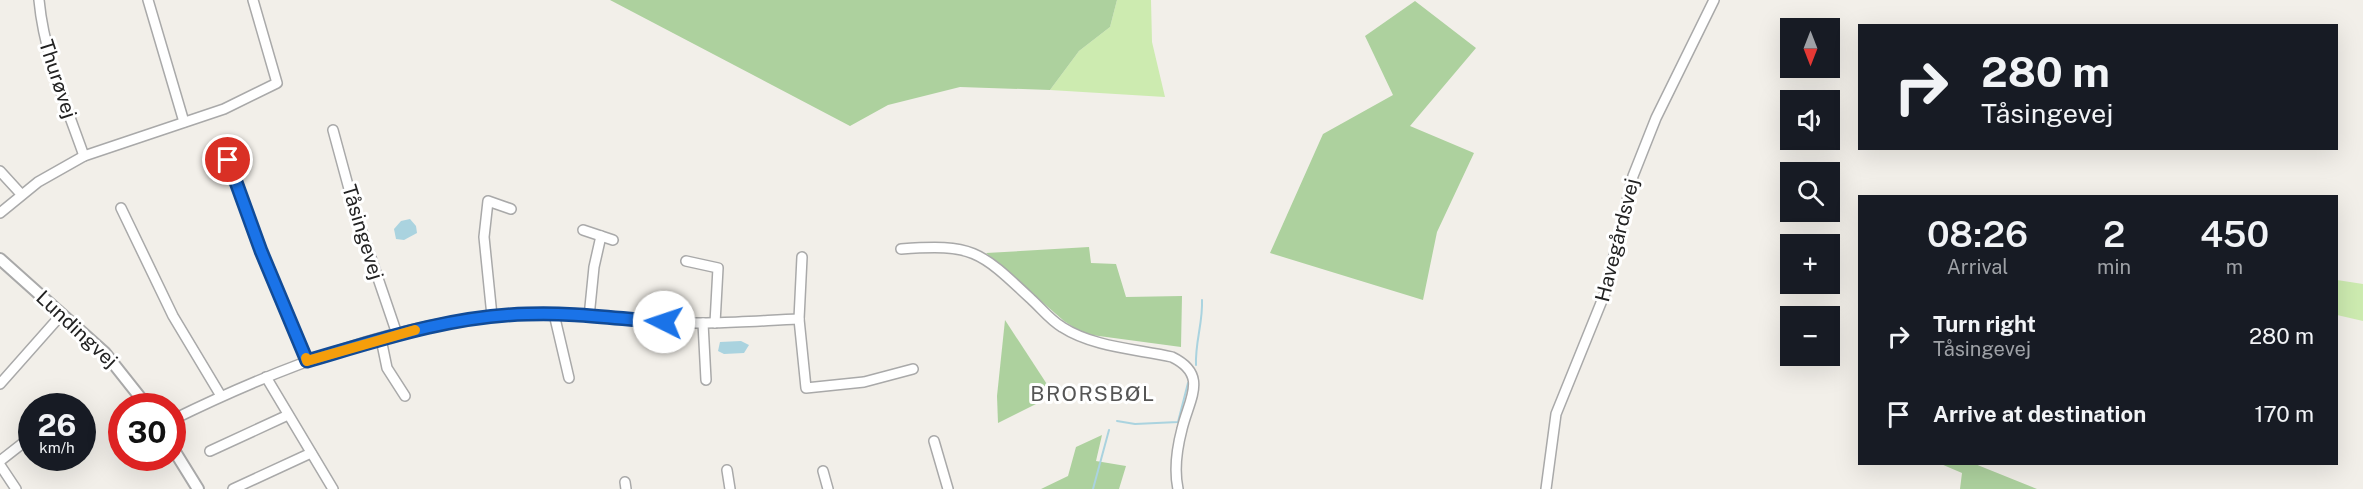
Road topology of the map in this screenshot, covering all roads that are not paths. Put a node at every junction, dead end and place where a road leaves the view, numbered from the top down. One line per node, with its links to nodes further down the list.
1 (39, 0): 7 (street, Thurøvej)
2 (148, 0): 5 (street)
3 (253, 0): 5 (street)
4 (1714, 0): 57 (street, Havegårdsvej)
5 (184, 122): 7 (street)
6 (333, 130): 28 (street, Tåsingevej)
7 (84, 156): 10 (street)
8 (228, 160): 30 (street)
9 (0, 171): 10 (street)
10 (21, 194): 13 (street)
11 (121, 208): 37 (street)
12 (511, 209): 23 (street)
13 (0, 213)
14 (584, 230): 15 (street)
15 (601, 236): 16 (street); 24 (street)
16 (613, 240)
17 (901, 249): 56 (street)
18 (802, 257): 25 (street)
19 (0, 259): 21 (street, Lundingvej)
20 (686, 261): 27 (street)
21 (62, 314): 35 (street); 36 (street, Lundingvej)
22 (554, 314): 23 (street); 24 (street); 33 (street)
23 (492, 316): 28 (street)
24 (589, 317): 26 (street)
25 (799, 319): 27 (street); 31 (street)
26 (703, 323): 27 (street); 34 (street)
27 (715, 323)
28 (397, 334): 29 (street)
29 (381, 339): 30 (street); 38 (street)
30 (307, 361): 32 (street)
31 (913, 369)
32 (266, 377): 37 (street); 40 (street)
33 (569, 378)
34 (706, 380)
35 (0, 384)
36 (137, 393)
37 (221, 396): 39 (street)
38 (405, 396)
39 (186, 413)
40 (288, 415): 43 (street); 44 (street)
41 (934, 441): 55 (street)
42 (18, 448): 45 (street)
43 (210, 451)
44 (311, 453): 51 (street); 52 (street)
45 (0, 463): 49 (street)
46 (186, 470): 50 (street)
47 (727, 470): 53 (street)
48 (823, 471): 54 (street)
49 (16, 489)
50 (198, 489)
51 (233, 489)
52 (333, 489)
53 (730, 489)
54 (828, 489)
55 (948, 489)
56 (1178, 489)
57 (1546, 489)

